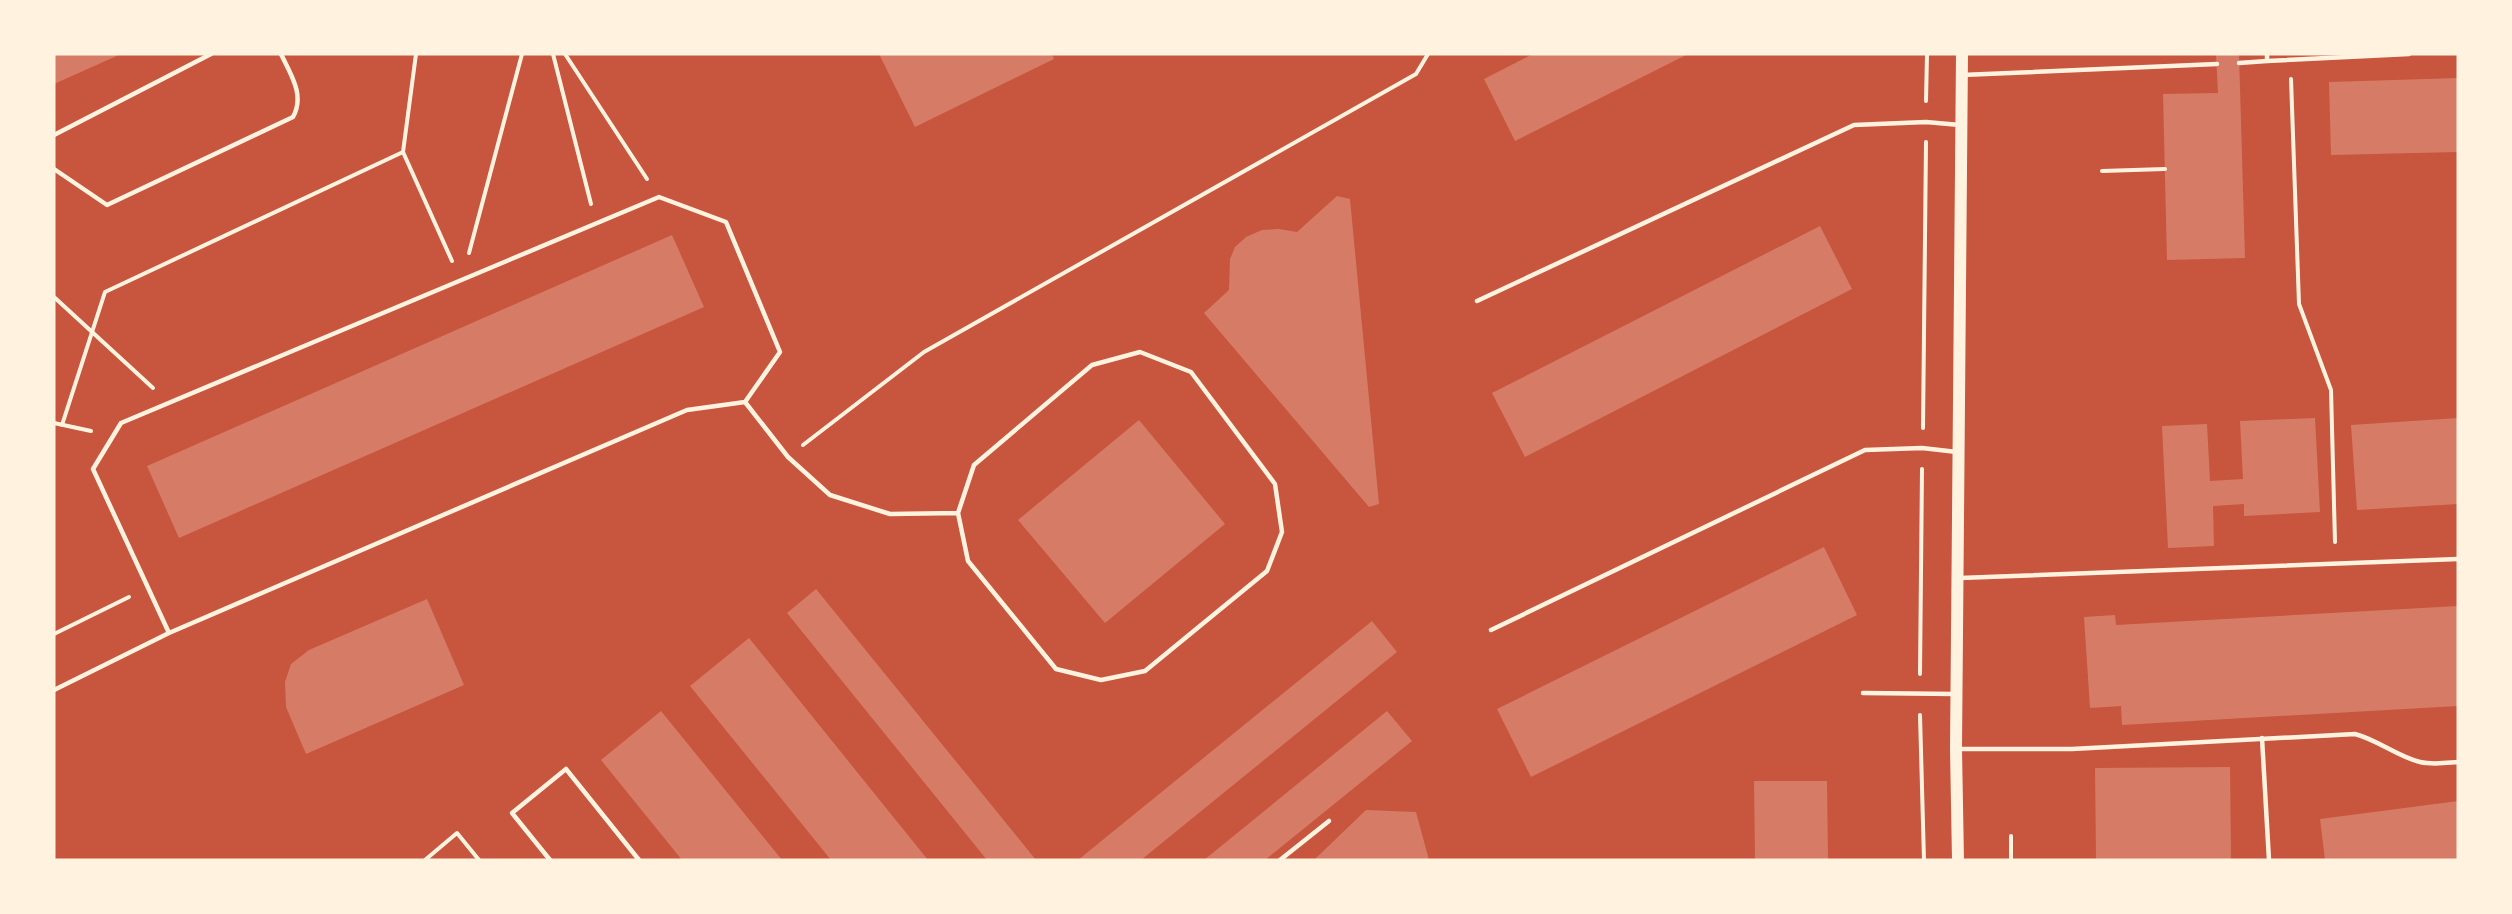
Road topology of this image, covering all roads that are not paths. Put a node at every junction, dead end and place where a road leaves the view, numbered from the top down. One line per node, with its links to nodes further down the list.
1 (211, 54): 11 (lane)
2 (281, 54): 12 (lane)
3 (1962, 54): 9 (main road)
4 (2267, 54): 6 (lane)
5 (2409, 54): 6 (lane)
6 (2267, 61): 7 (lane)
7 (2240, 63)
8 (2217, 64): 9 (lane)
9 (1962, 75): 10 (main road)
10 (1962, 125): 13 (lane); 15 (main road)
11 (54, 135)
12 (54, 169)
13 (1477, 301)
14 (745, 402): 16 (lane); 20 (lane); 20 (lane)
15 (1958, 452): 18 (main road); 19 (lane)
16 (958, 513): 16 (lane)
17 (2458, 559): 18 (lane)
18 (1957, 578): 23 (main road)
19 (1491, 630)
20 (169, 633): 21 (lane)
21 (54, 690)
22 (1863, 693): 23 (lane)
23 (1956, 694): 25 (main road)
24 (2262, 738): 25 (lane); 26 (lane); 32 (lane)
25 (1956, 749): 31 (main road)
26 (2458, 762)
27 (1329, 820): 30 (lane)
28 (550, 860): 29 (lane)
29 (639, 860)
30 (1280, 860)
31 (1958, 860)
32 (2269, 860)

